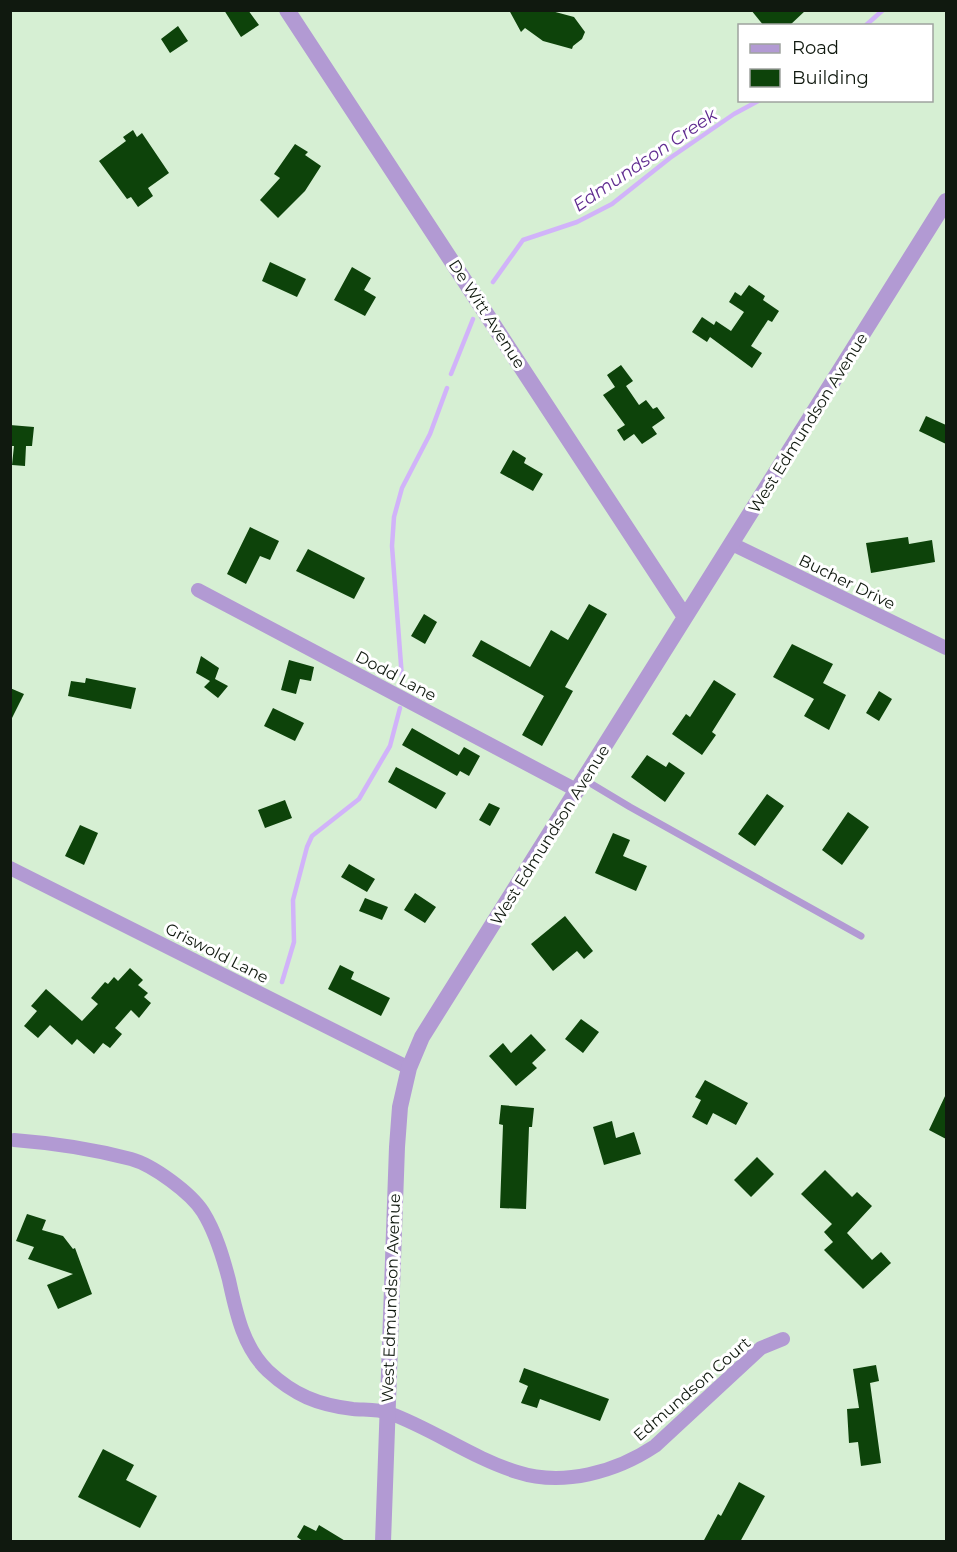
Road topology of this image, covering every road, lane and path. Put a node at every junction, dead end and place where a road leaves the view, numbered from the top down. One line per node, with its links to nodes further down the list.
1 (287, 10): 5 (street, De Witt Avenue)
2 (946, 201): 3 (street, West Edmundson Avenue)
3 (732, 544): 5 (street, West Edmundson Avenue); 6 (street, Bucher Drive)
4 (198, 590): 7 (street, Dodd Lane)
5 (686, 617): 7 (street, West Edmundson Avenue)
6 (946, 648)
7 (581, 785): 9 (lane); 10 (street, West Edmundson Avenue)
8 (10, 868): 10 (street, Griswold Lane)
9 (861, 936)
10 (409, 1068): 13 (street, West Edmundson Avenue)
11 (14, 1140): 13 (street, Edmundson Court)
12 (783, 1340): 13 (street, Edmundson Court)
13 (387, 1412): 14 (street, West Edmundson Avenue)
14 (382, 1542)

